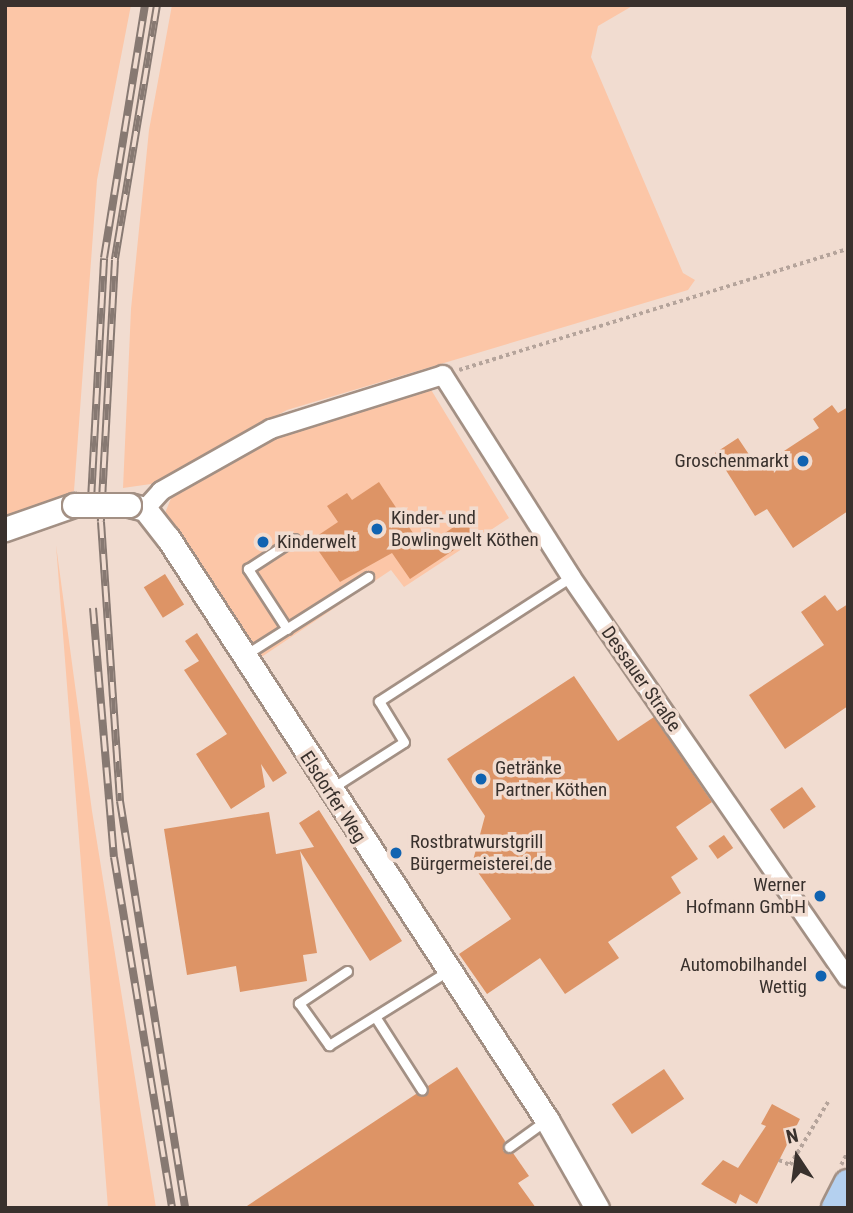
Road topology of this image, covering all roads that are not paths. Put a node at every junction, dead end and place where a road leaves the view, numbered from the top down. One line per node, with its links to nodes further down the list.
1 (137, 507): 2 (street, bridge); 5 (street, Dessauer Straße); 7 (street, Elsdorfer Weg)
2 (5, 529)
3 (294, 539): 6 (lane)
4 (368, 577): 6 (lane)
5 (571, 577): 8 (lane); 11 (street, Dessauer Straße)
6 (287, 629): 7 (lane)
7 (241, 658): 8 (street, Elsdorfer Weg)
8 (328, 790): 10 (street, Elsdorfer Weg)
9 (346, 971): 12 (lane)
10 (447, 971): 12 (lane); 14 (street, Elsdorfer Weg)
11 (848, 978)
12 (376, 1018): 13 (lane)
13 (422, 1090)
14 (547, 1120): 15 (lane); 17 (street, Elsdorfer Weg)
15 (509, 1147)
16 (848, 1184): 18 (main road)
17 (597, 1208)
18 (836, 1208)

